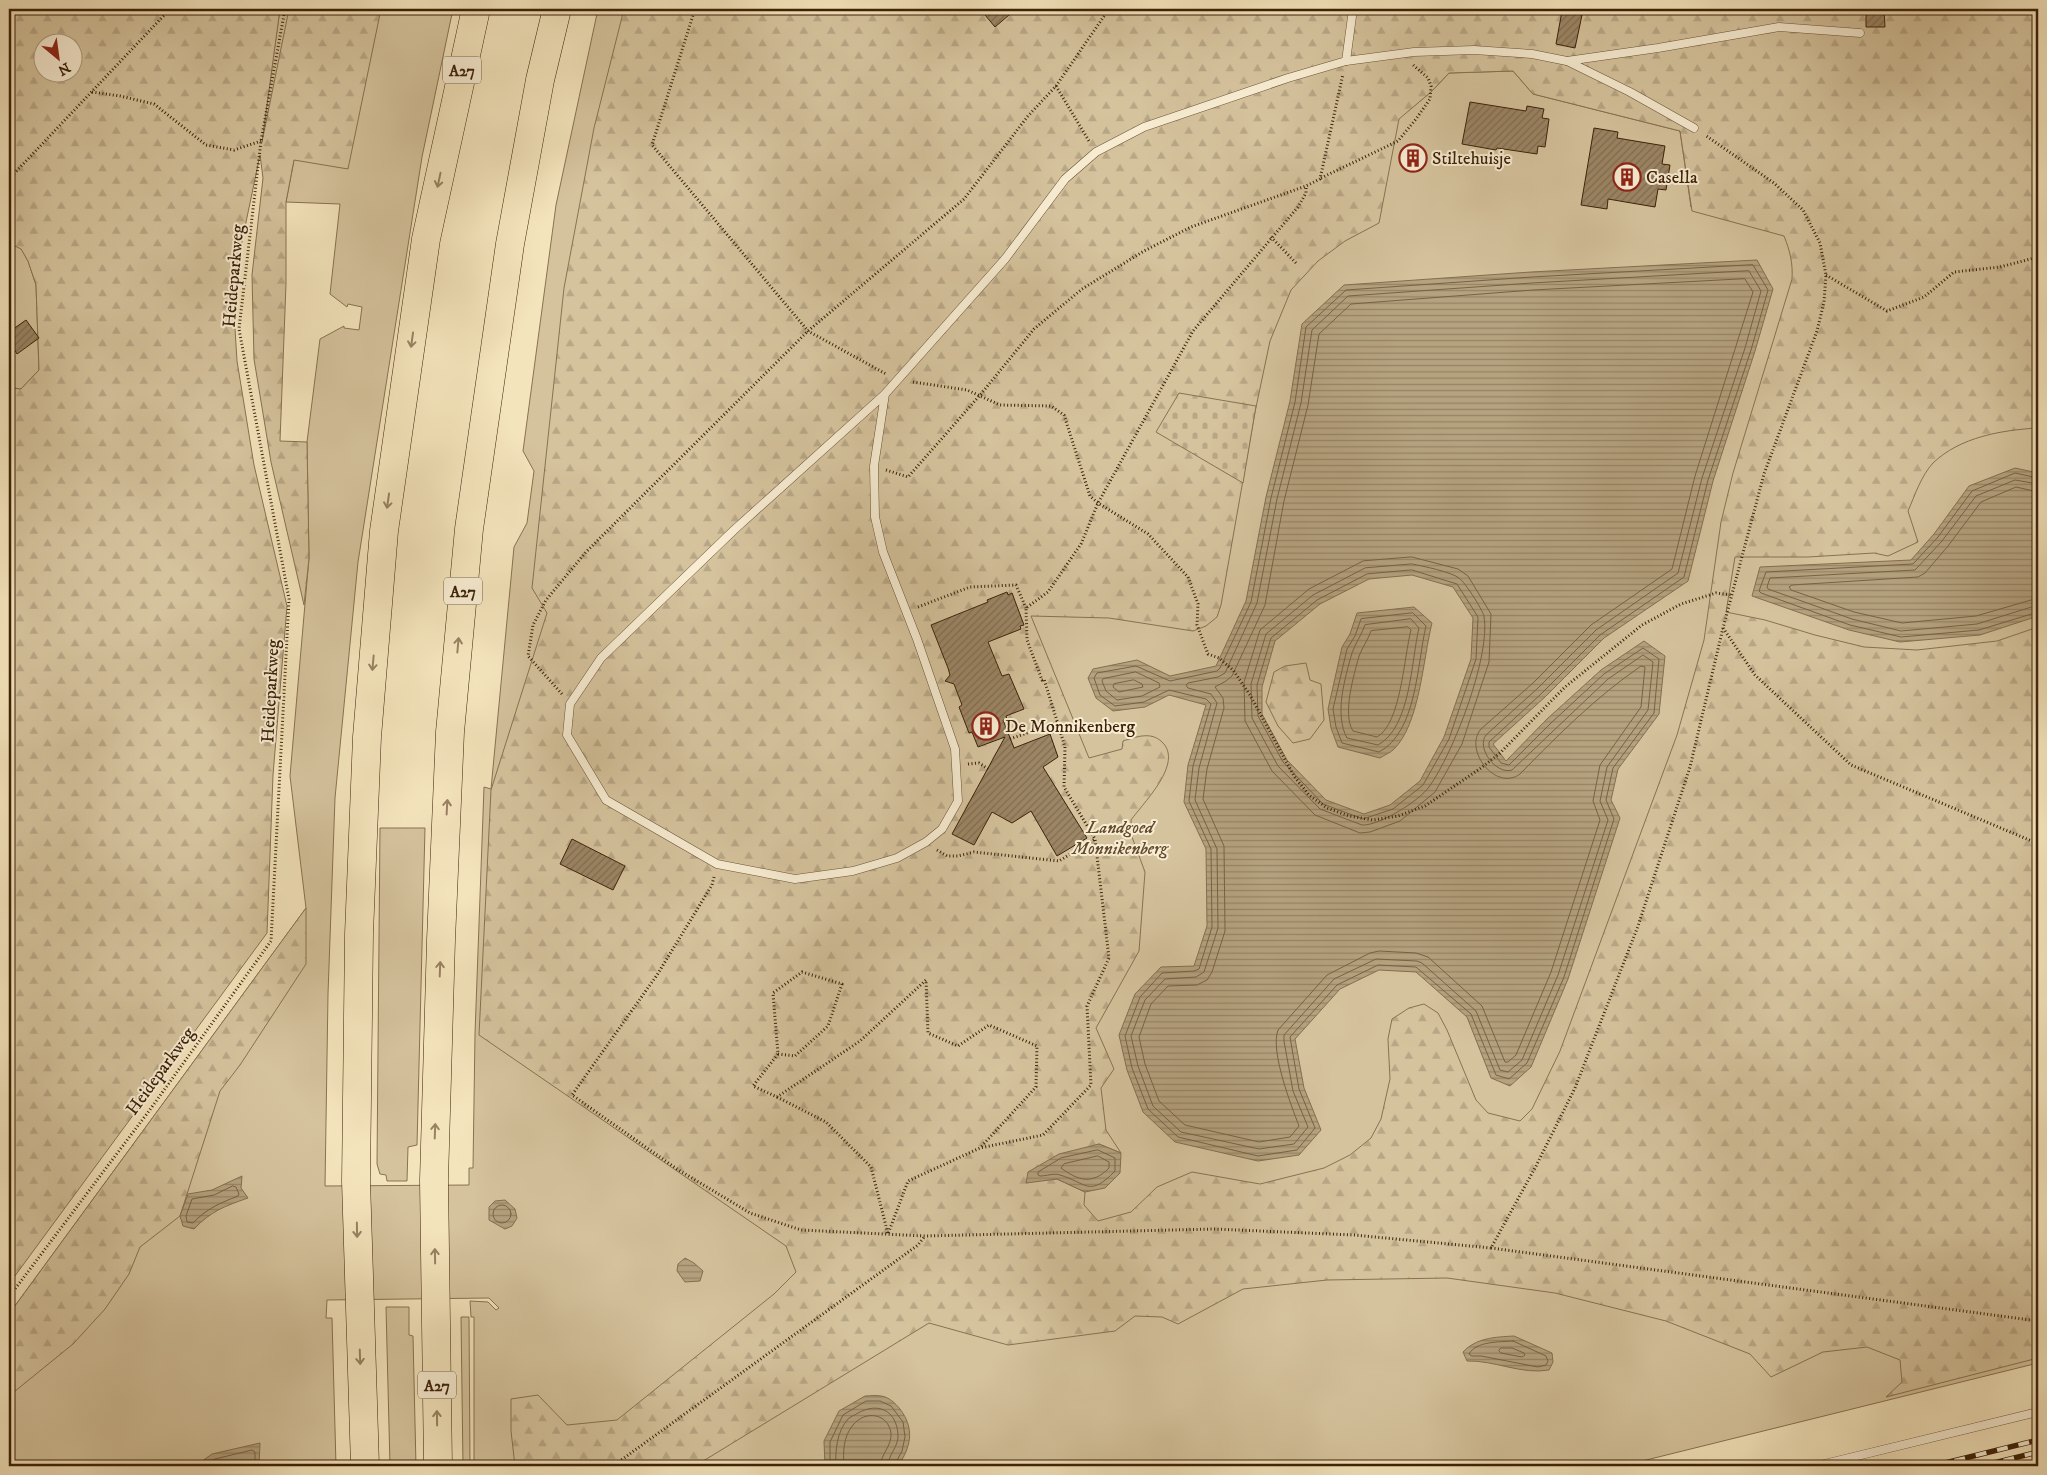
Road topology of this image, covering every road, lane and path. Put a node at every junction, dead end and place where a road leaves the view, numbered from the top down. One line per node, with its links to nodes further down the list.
1 (170, 9): 12 (path)
2 (285, 9): 14 (path, Heideparkweg)
3 (476, 9): 50 (highway, A27, one-way to 50)
4 (557, 9): 51 (highway, A27, one-way to 4)
5 (1108, 9): 11 (path)
6 (1353, 9): 9 (lane)
7 (1860, 33): 10 (lane)
8 (1414, 52): 9 (lane); 10 (lane); 17 (path)
9 (1346, 61): 15 (lane); 17 (path)
10 (1567, 61): 13 (lane)
11 (1056, 86): 15 (path); 30 (path)
12 (92, 92): 14 (path); 16 (path)
13 (1694, 128): 22 (path)
14 (261, 141): 47 (path, Heideparkweg)
15 (1096, 152): 23 (lane)
16 (9, 179)
17 (1320, 179): 18 (path)
18 (1306, 186): 19 (path); 24 (path)
19 (1271, 237): 21 (path); 26 (path)
20 (2038, 256): 22 (path)
21 (1297, 264)
22 (1826, 274): 25 (path)
23 (885, 394): 24 (lane); 30 (lane)
24 (874, 466): 27 (lane)
25 (1732, 595): 28 (path); 29 (path)
26 (1026, 608): 27 (path); 31 (path)
27 (907, 612): 33 (lane)
28 (1723, 628): 38 (path); 46 (path)
29 (1220, 658)
30 (570, 704): 40 (lane)
31 (1058, 722): 32 (path); 36 (path)
32 (1010, 740)
33 (956, 766): 34 (path); 37 (lane)
34 (990, 770)
35 (2038, 836): 38 (path)
36 (1095, 839): 37 (path); 43 (path)
37 (926, 842): 40 (lane)
38 (2034, 842): 39 (path)
39 (2038, 848)
40 (717, 864): 44 (path)
41 (778, 1054): 41 (path); 42 (path)
42 (777, 1097): 43 (path); 44 (path)
43 (980, 1148): 44 (path)
44 (888, 1234): 45 (path)
45 (925, 1236): 46 (path); 52 (path)
46 (1491, 1248): 48 (path)
47 (9, 1297)
48 (2038, 1321)
49 (2038, 1412): 53 (lane)
50 (365, 1466)
51 (438, 1466)
52 (613, 1466)
53 (1816, 1466)

